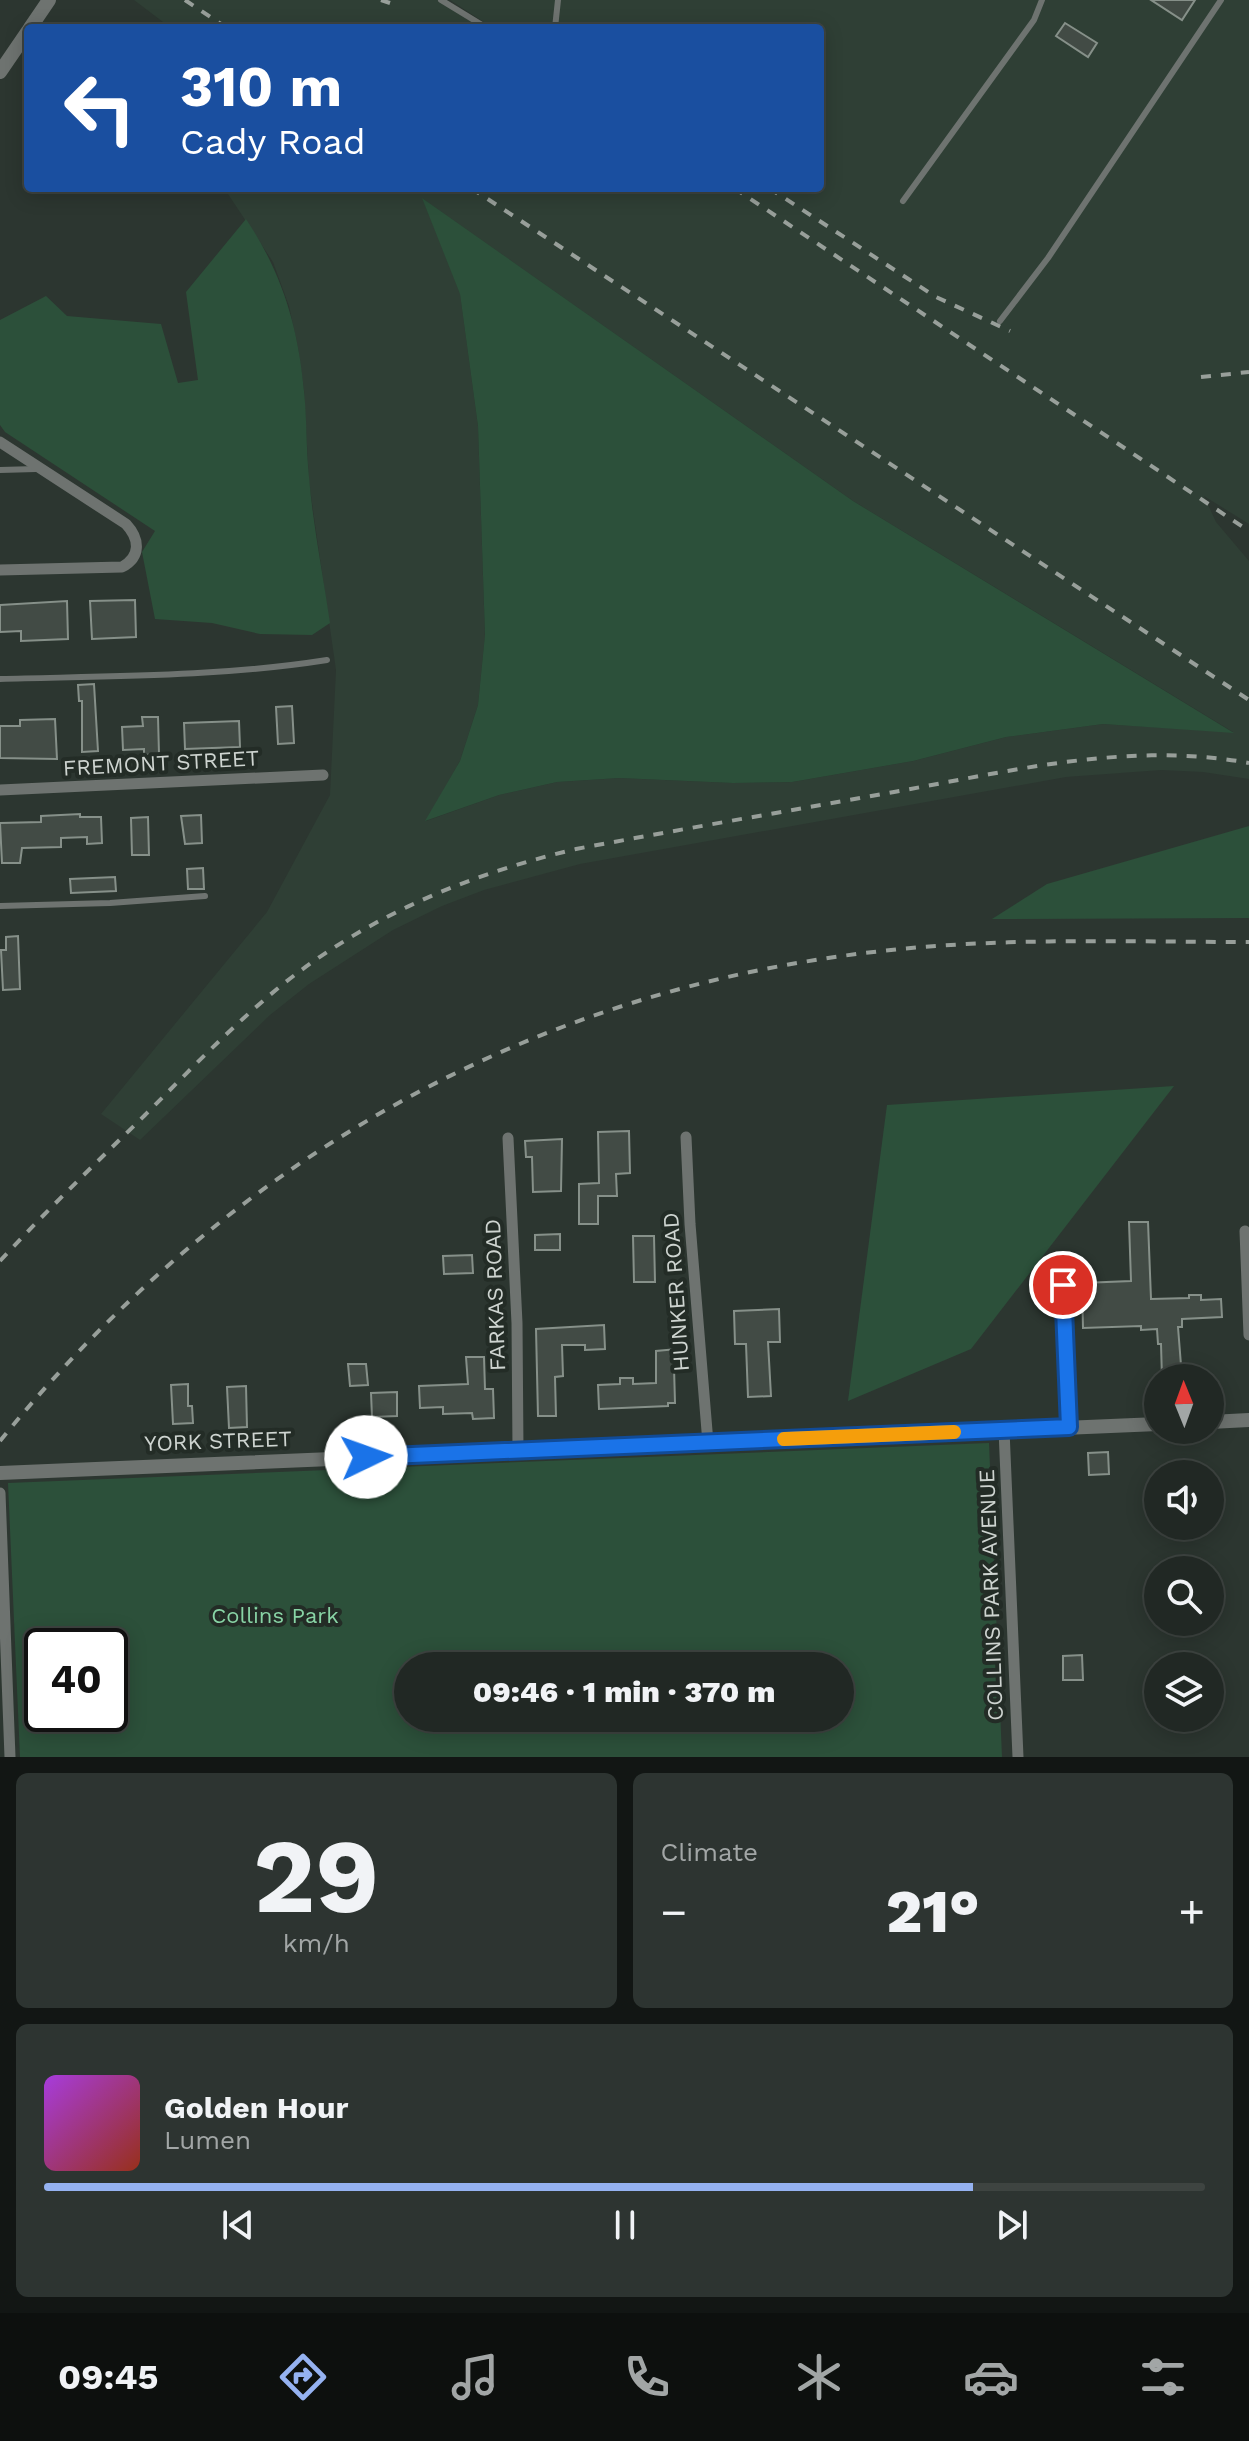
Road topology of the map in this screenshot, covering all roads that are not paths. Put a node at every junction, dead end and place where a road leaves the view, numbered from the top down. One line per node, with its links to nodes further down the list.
1 (49, 0): 6 (street)
2 (441, 0): 7 (lane)
3 (558, 0): 8 (lane)
4 (1042, 0): 11 (lane)
5 (1221, 0): 12 (lane)
6 (33, 24)
7 (480, 24)
8 (555, 24)
9 (24, 37): 10 (street)
10 (0, 72)
11 (903, 201)
12 (1000, 321)
13 (0, 442): 14 (street)
14 (41, 469): 15 (lane); 16 (street)
15 (0, 470)
16 (0, 570)
17 (327, 660): 18 (lane)
18 (0, 679)
19 (323, 775): 20 (street, FREMONT STREET)
20 (0, 790)
21 (205, 896): 22 (lane)
22 (0, 906)
23 (686, 1137): 33 (street, HUNKER ROAD)
24 (508, 1138): 34 (street, FARKAS ROAD)
25 (1245, 1231): 27 (street)
26 (1063, 1285): 31 (street)
27 (1249, 1335)
28 (1249, 1420): 29 (street)
29 (1224, 1421)
30 (1144, 1424): 31 (street, YORK STREET)
31 (1069, 1427): 32 (street, YORK STREET)
32 (1004, 1430): 33 (street, YORK STREET); 38 (street, COLLINS PARK AVENUE)
33 (708, 1443): 34 (street, YORK STREET)
34 (518, 1450): 35 (street, YORK STREET)
35 (0, 1473)
36 (0, 1495): 37 (street)
37 (10, 1757)
38 (1018, 1757)

